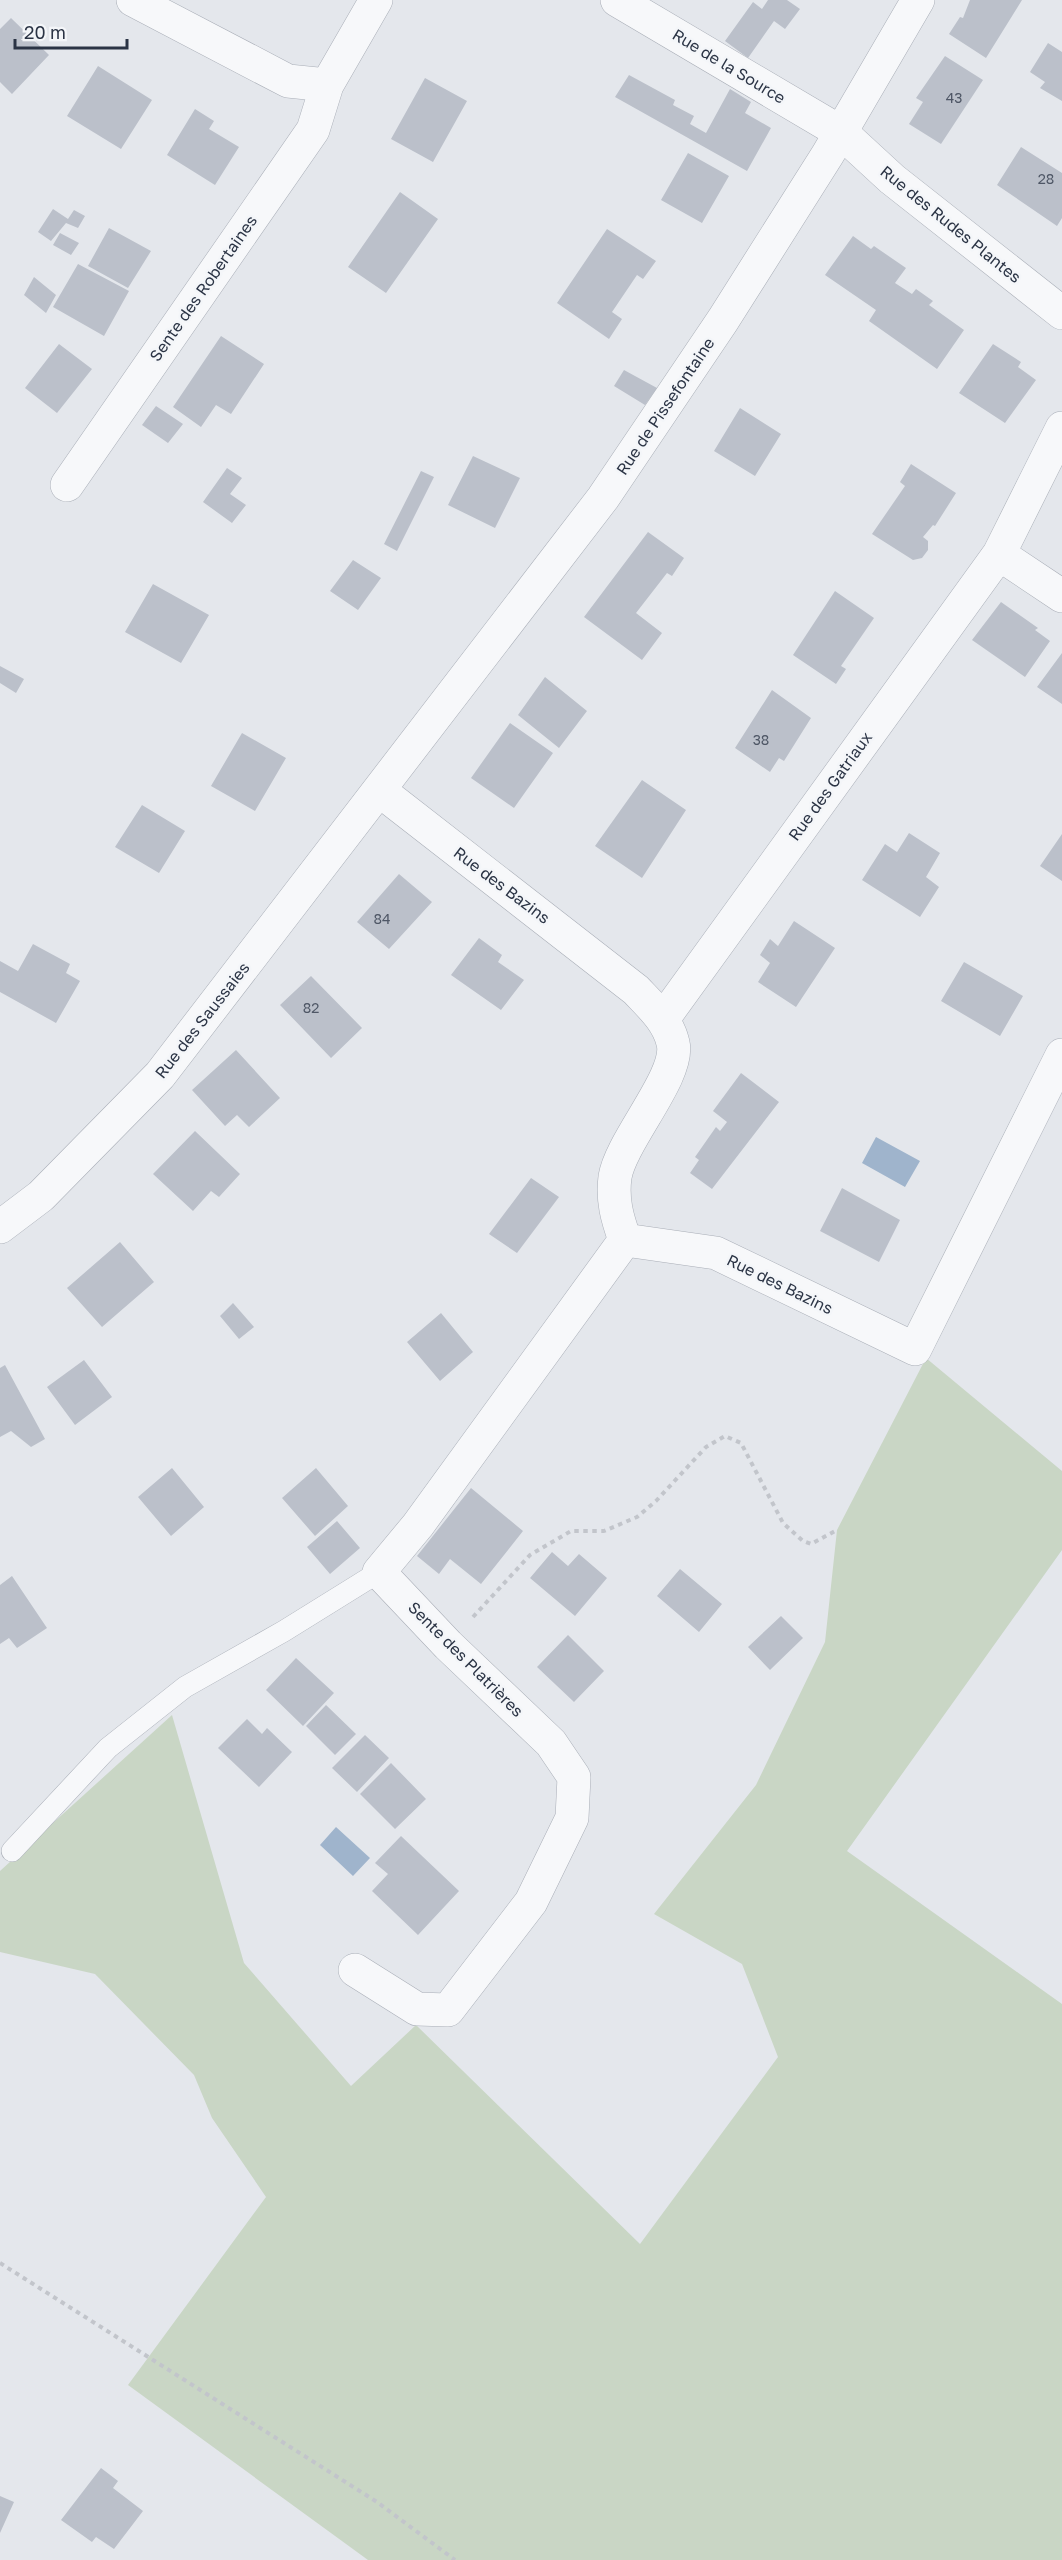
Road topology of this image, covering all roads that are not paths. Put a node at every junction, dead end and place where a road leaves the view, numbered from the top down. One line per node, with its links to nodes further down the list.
1 (133, 0): 5 (street)
2 (376, 0): 5 (street)
3 (617, 0): 6 (street, Rue de la Source)
4 (918, 0): 6 (street, Rue de Pissefontaine)
5 (327, 85): 9 (street, Sente des Robertaines)
6 (842, 133): 7 (street, Rue des Rudes Plantes); 12 (street, Rue de Pissefontaine)
7 (1062, 313)
8 (1062, 428): 10 (street, Rue des Gatriaux)
9 (67, 485)
10 (999, 554): 11 (street); 13 (street, Rue des Gatriaux)
11 (1062, 596)
12 (379, 790): 13 (street, Rue des Bazins); 15 (street, Rue des Saussaies)
13 (663, 1019): 16 (street, Rue des Bazins)
14 (1062, 1055): 16 (street, Rue des Bazins)
15 (0, 1227)
16 (625, 1240): 17 (street)
17 (379, 1572): 18 (lane); 19 (street, Sente des Platrières)
18 (12, 1851)
19 (355, 1970)

